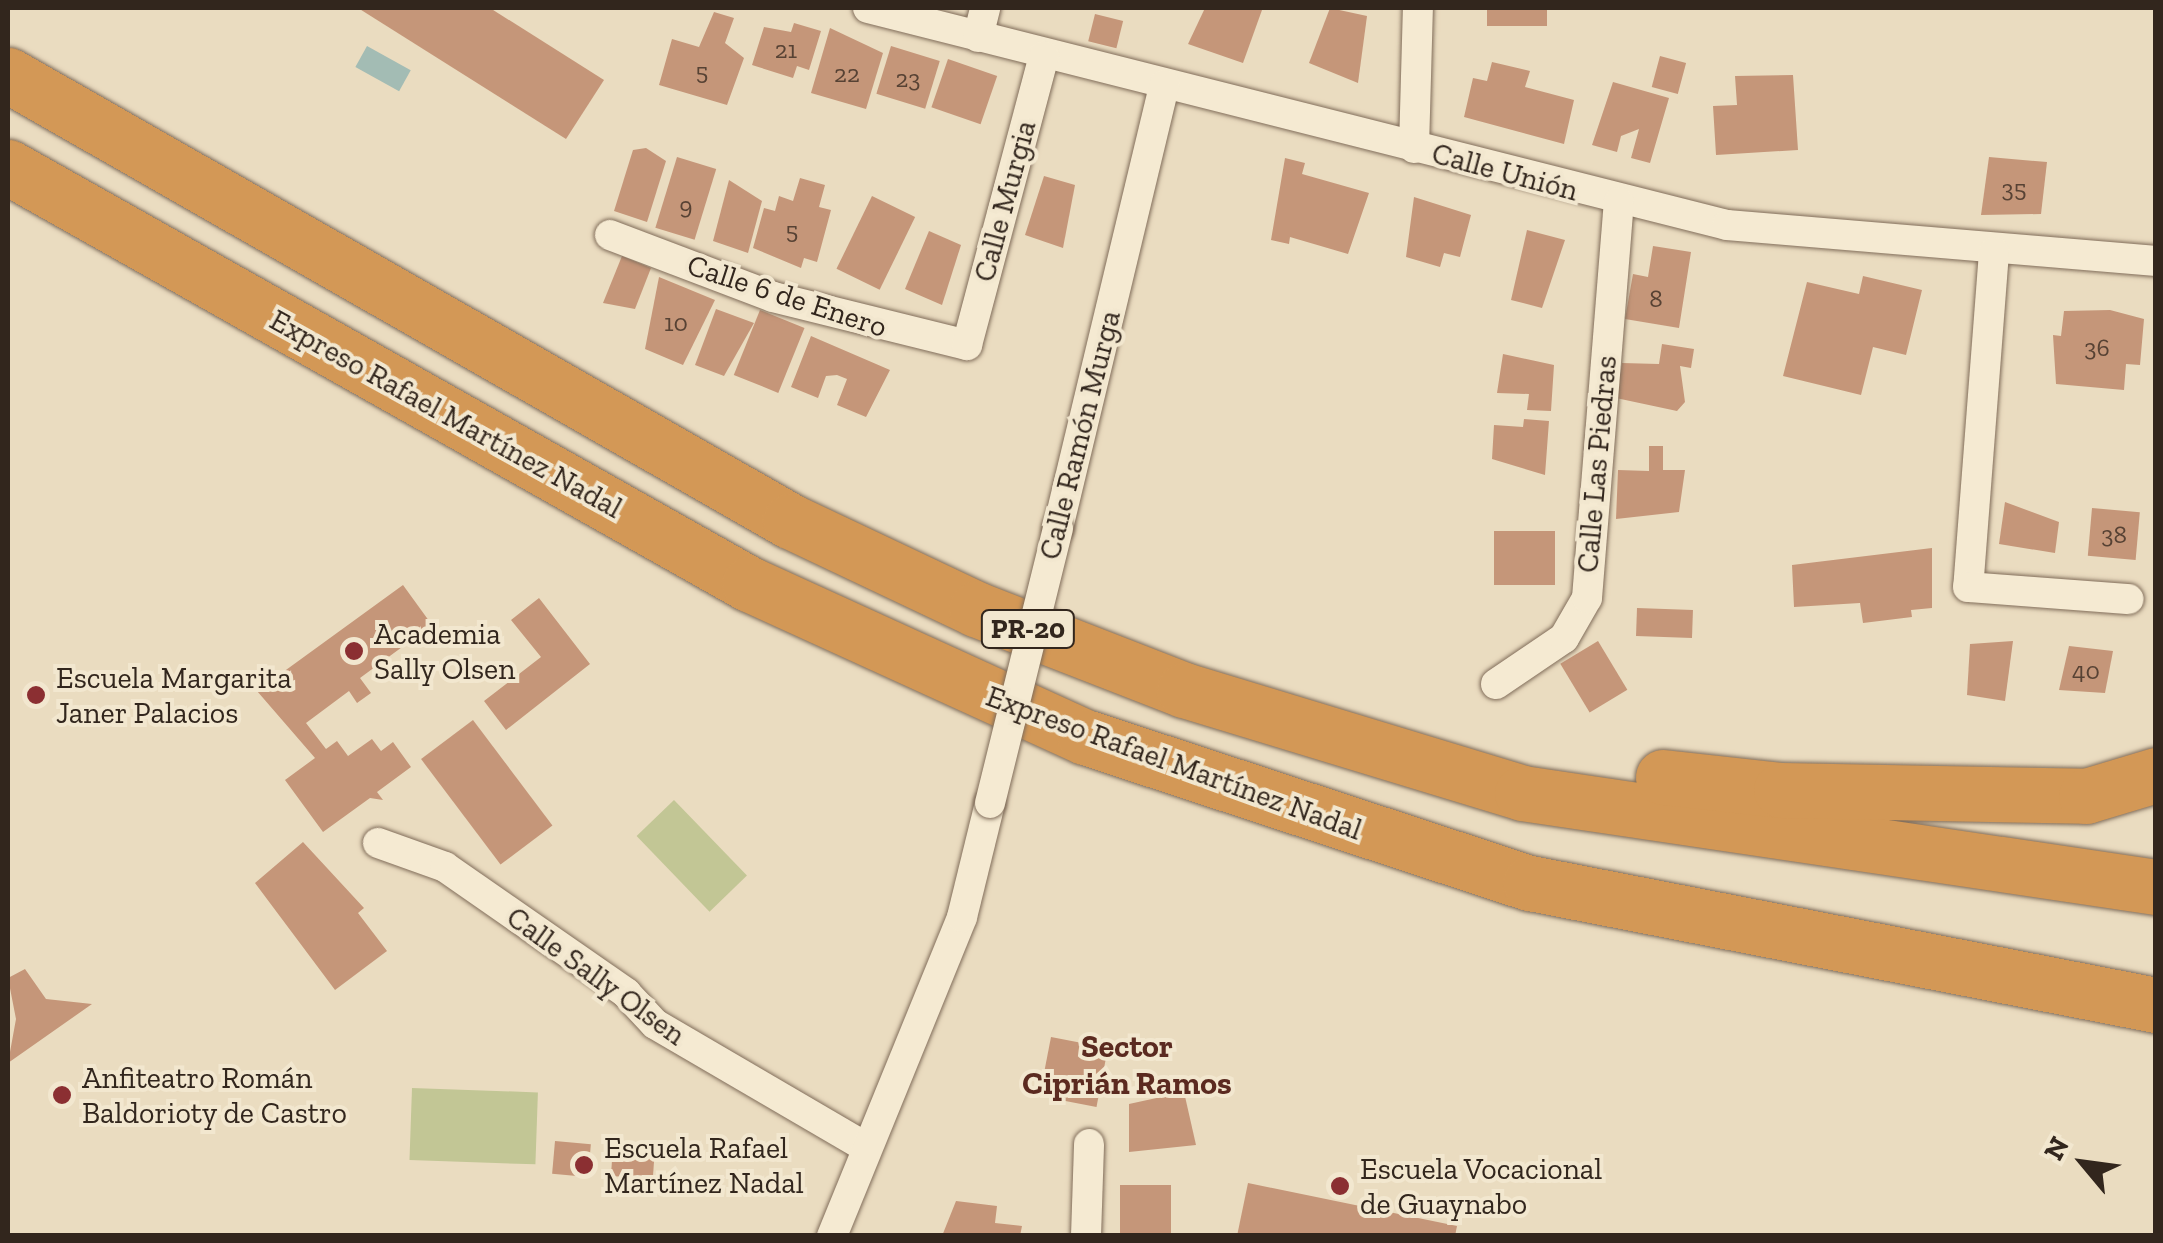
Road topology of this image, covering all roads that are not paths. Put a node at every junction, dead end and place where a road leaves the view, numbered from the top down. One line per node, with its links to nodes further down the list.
1 (868, 8): 3 (street, Calle Unión)
2 (1418, 8): 7 (street)
3 (982, 22): 4 (street, Calle Unión)
4 (1044, 56): 6 (street, Calle Unión); 13 (street, Calle Murgia)
5 (8, 75): 16 (highway, PR-20)
6 (1164, 85): 7 (street, Calle Unión); 22 (street, Calle Ramón Murga, bridge)
7 (1414, 148): 9 (street, Calle Unión)
8 (8, 167): 20 (highway, Expreso Rafael Martínez Nadal / PR-20)
9 (1618, 202): 11 (street, Calle Unión); 15 (street, Calle Las Piedras)
10 (610, 235): 13 (street, Calle 6 de Enero)
11 (1994, 252): 12 (street, Calle Unión); 14 (street)
12 (2156, 261)
13 (967, 345)
14 (2129, 599)
15 (1496, 684)
16 (1184, 690): 17 (highway); 19 (highway, PR-20)
17 (2156, 775)
18 (378, 843): 22 (street, Calle Sally Olsen)
19 (2156, 887)
20 (2156, 1005)
21 (1089, 1144): 24 (street)
22 (862, 1145): 23 (street, Calle Ramón Murga)
23 (832, 1236)
24 (1086, 1236)

